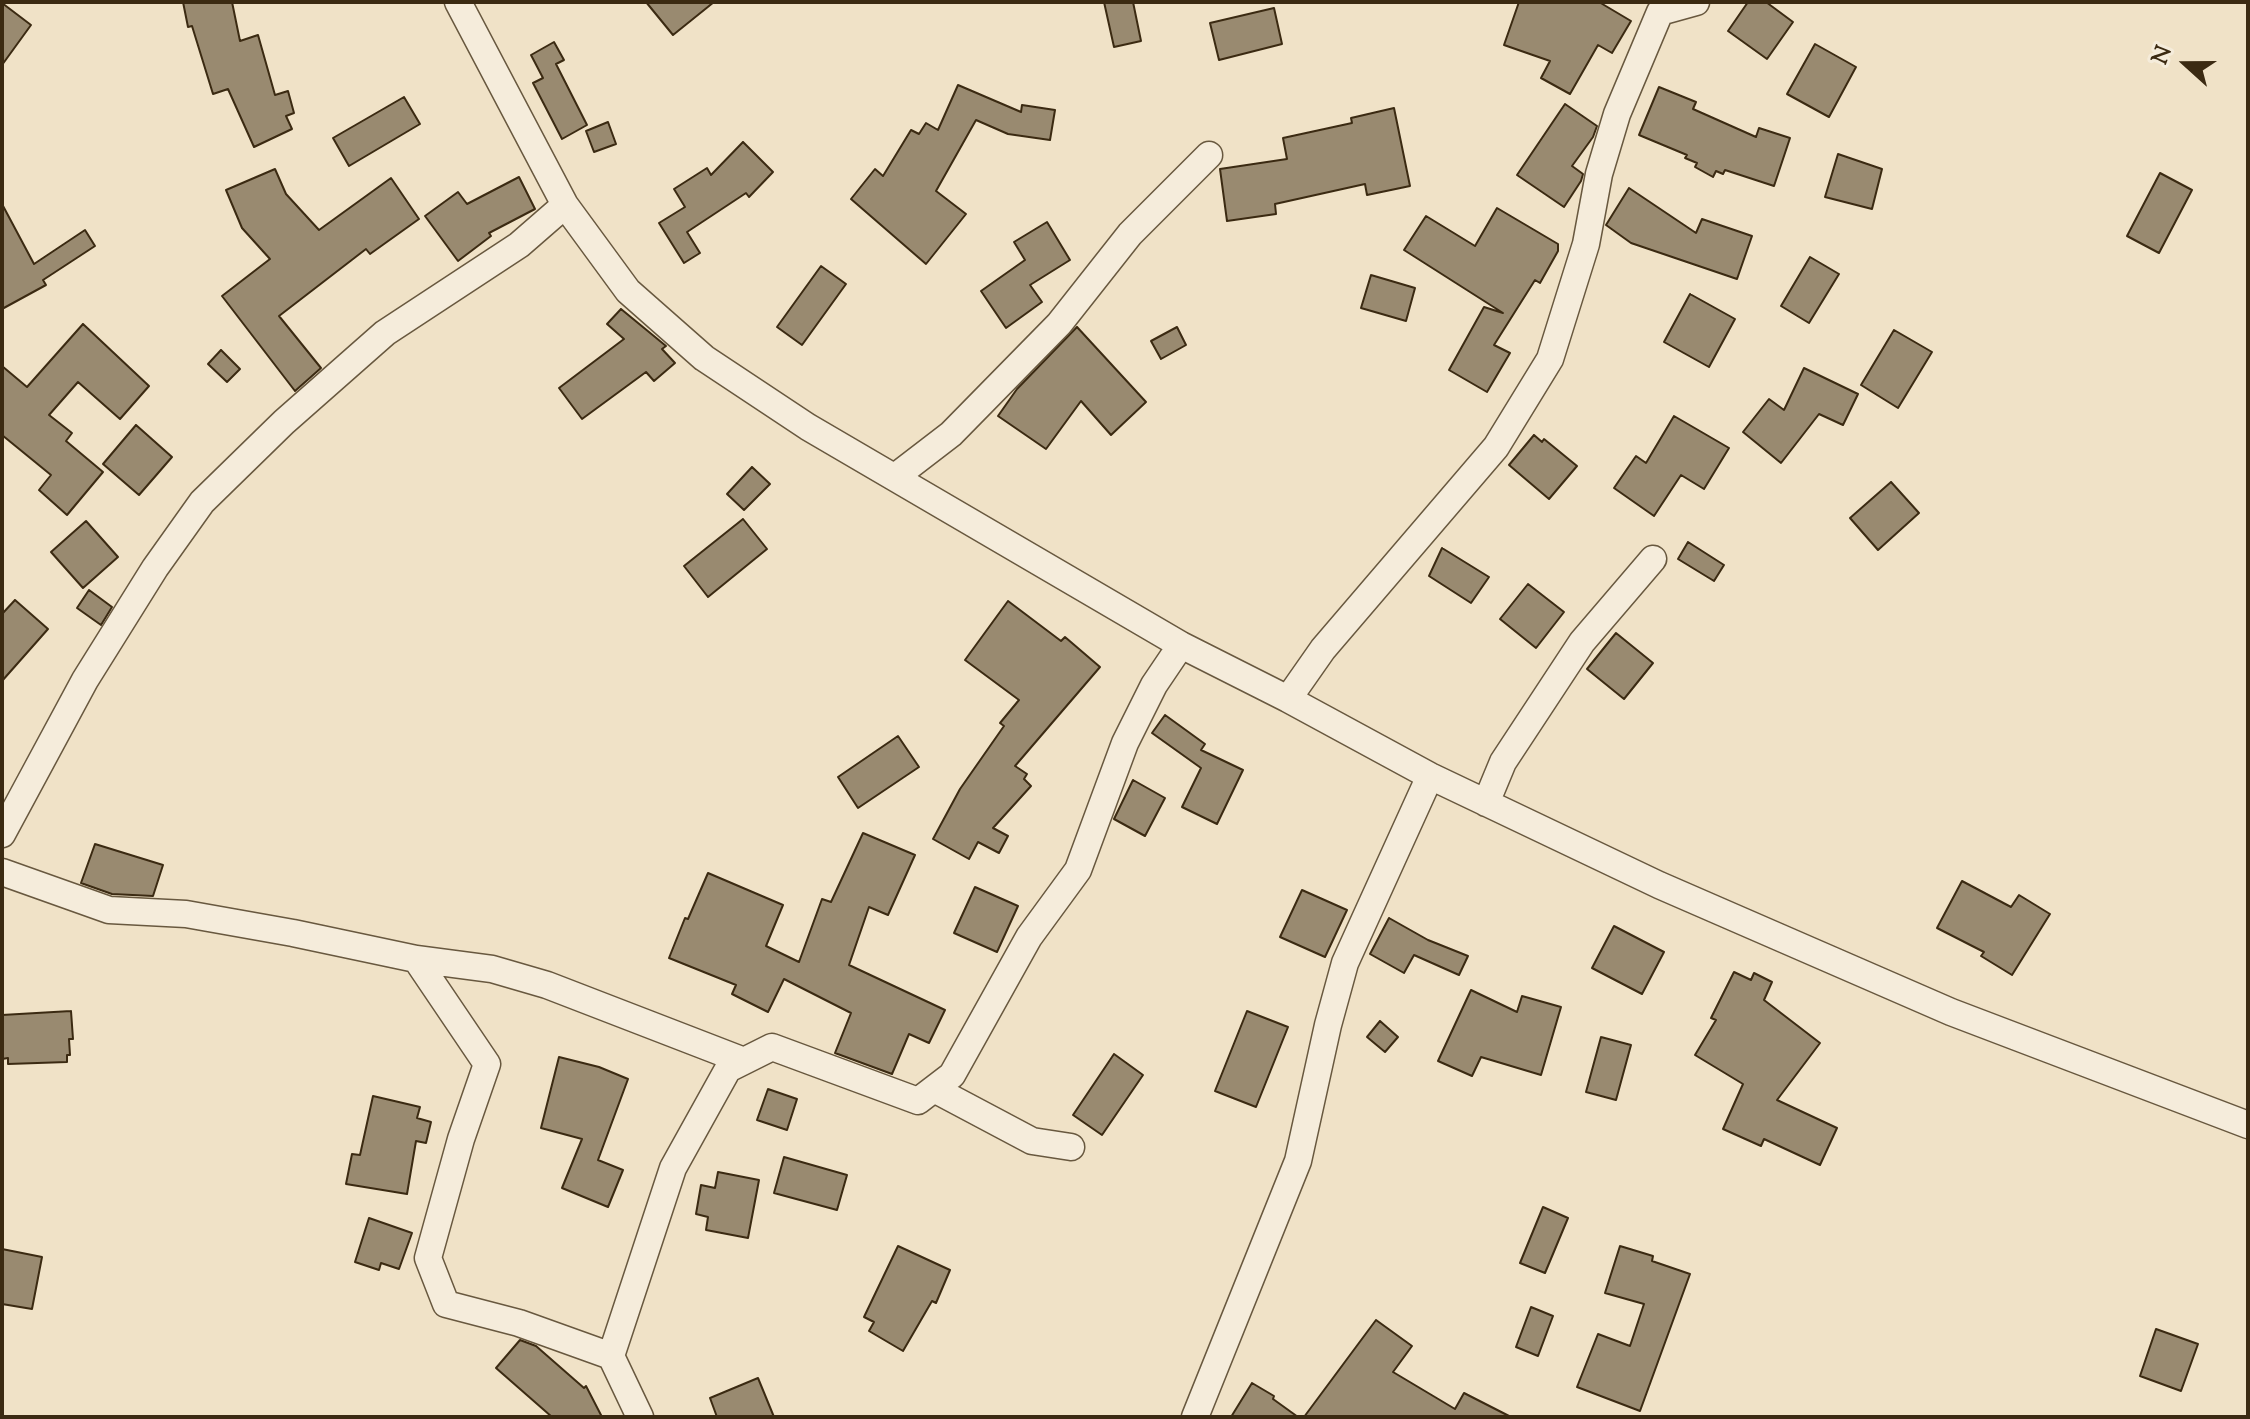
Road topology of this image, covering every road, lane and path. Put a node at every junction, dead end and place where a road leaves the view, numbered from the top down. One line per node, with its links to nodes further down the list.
1 (458, 2): 4 (street)
2 (1696, 2): 8 (street)
3 (1209, 155): 5 (street)
4 (565, 205): 5 (street); 11 (street)
5 (895, 477): 7 (street)
6 (1653, 559): 10 (street)
7 (1181, 645): 8 (street); 15 (street)
8 (1288, 699): 9 (street)
9 (1430, 776): 10 (street); 20 (street)
10 (1486, 803): 16 (street)
11 (2, 834)
12 (2, 872): 13 (street)
13 (416, 959): 14 (street); 18 (street)
14 (744, 1061): 15 (street); 18 (street)
15 (934, 1089): 17 (street)
16 (2248, 1125)
17 (1071, 1147)
18 (611, 1356): 19 (street)
19 (640, 1417)
20 (1195, 1417)

